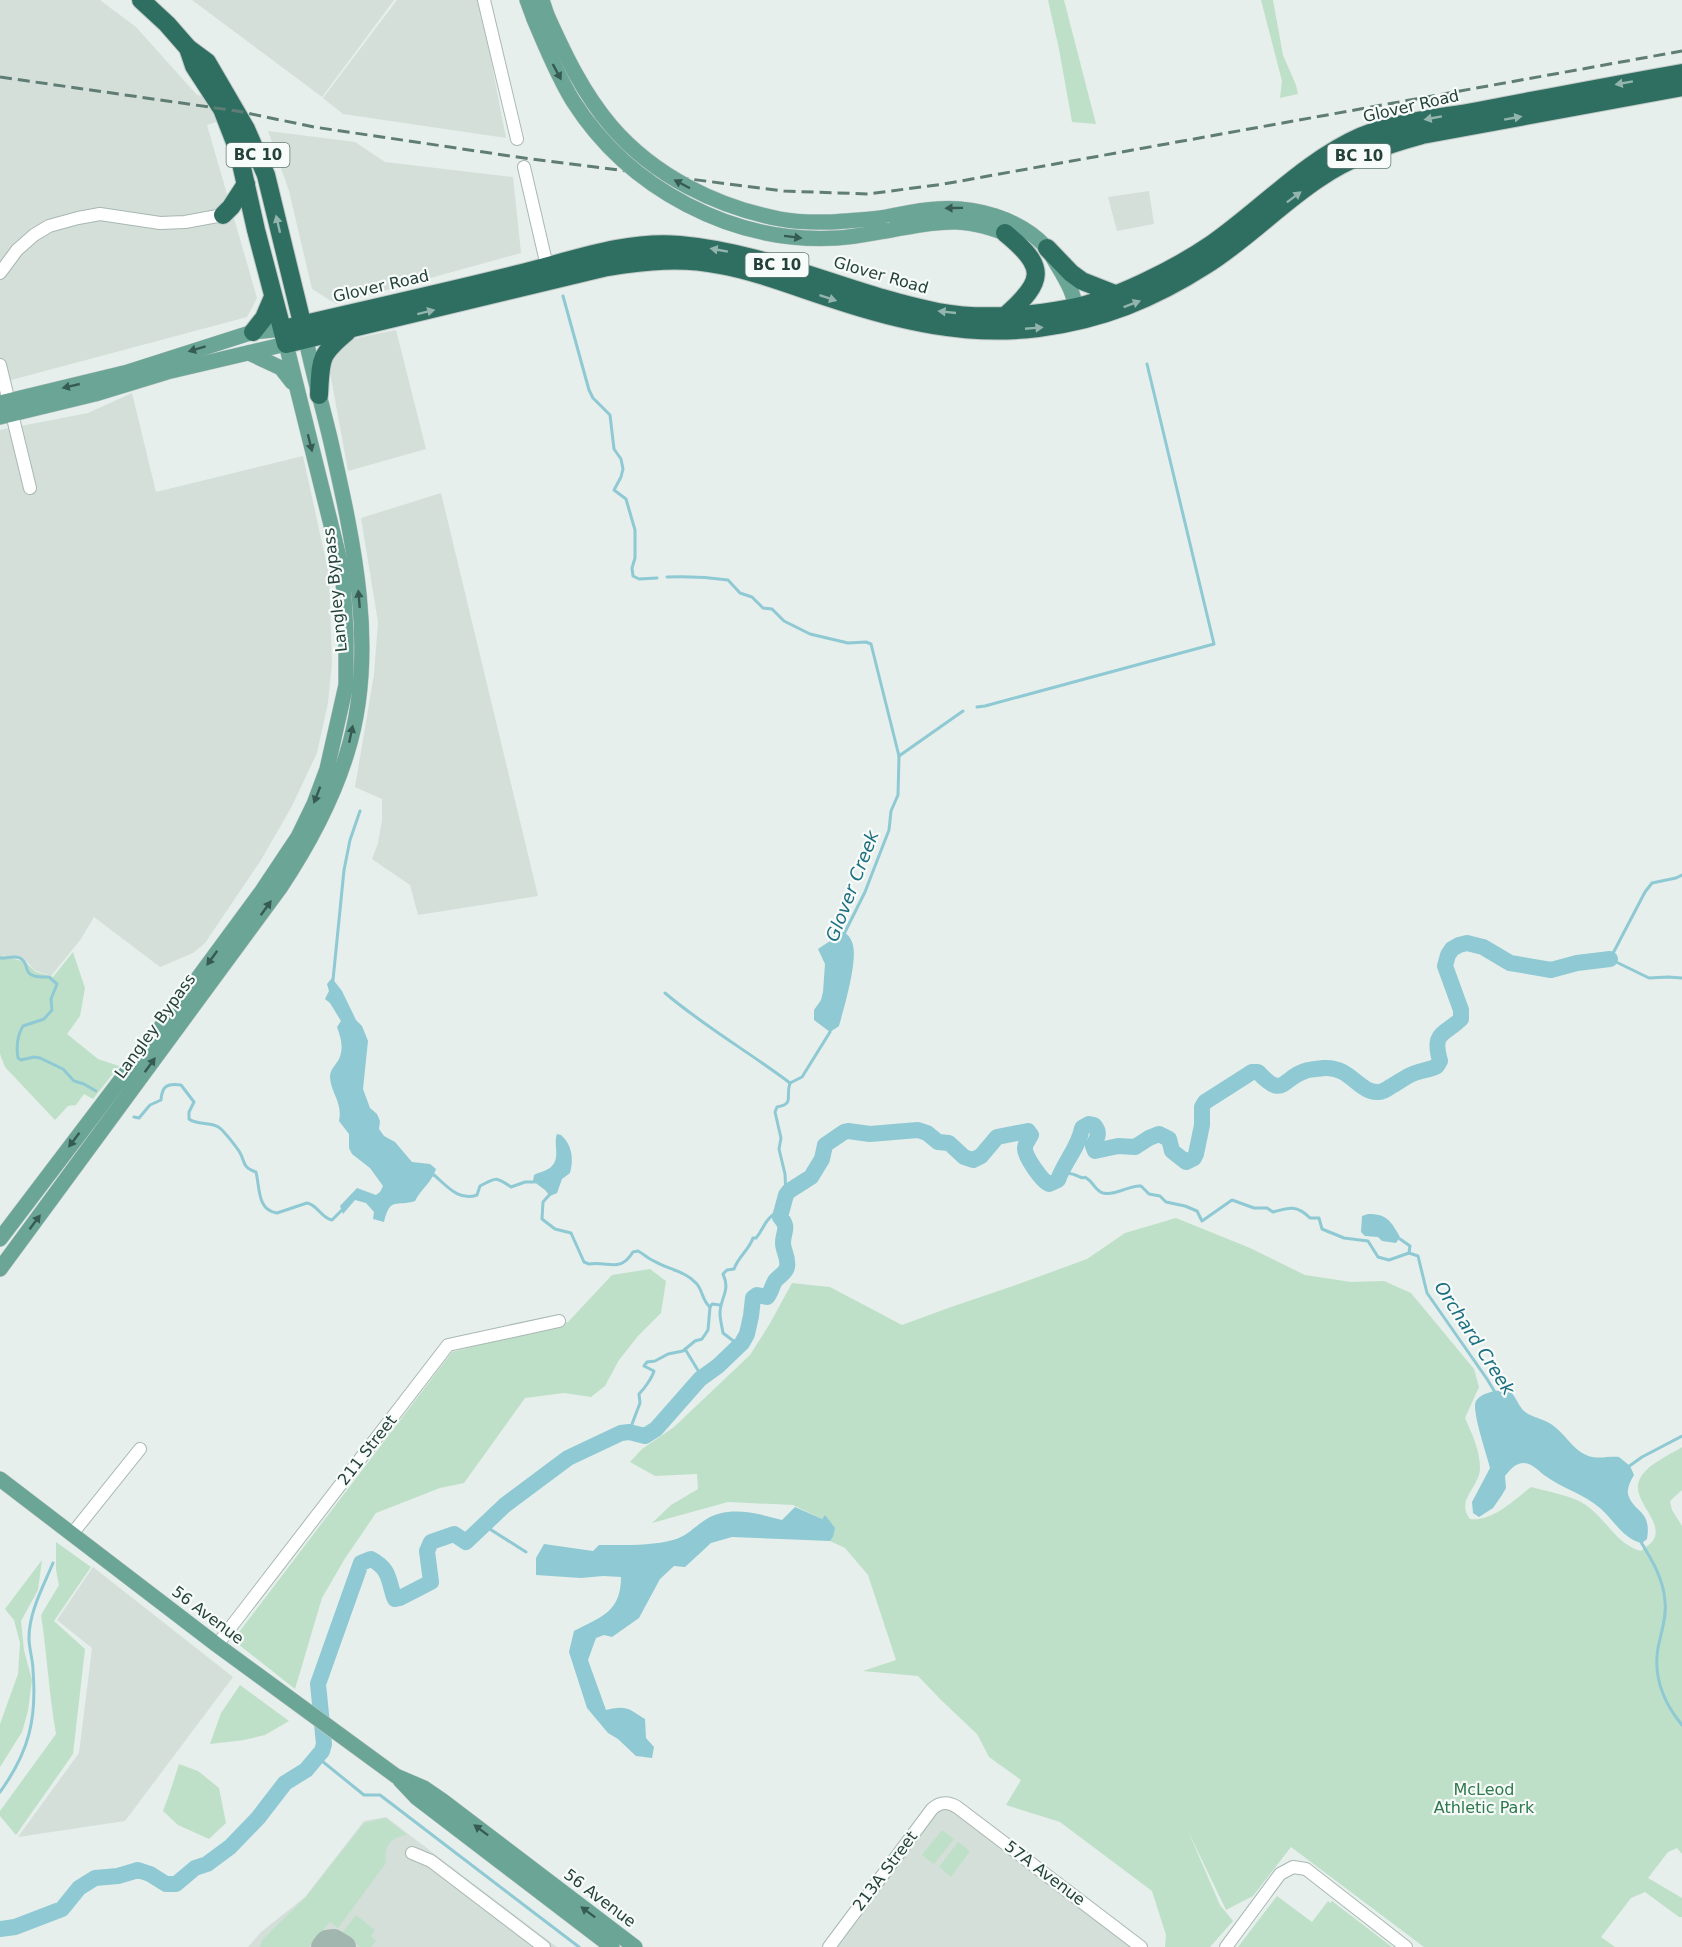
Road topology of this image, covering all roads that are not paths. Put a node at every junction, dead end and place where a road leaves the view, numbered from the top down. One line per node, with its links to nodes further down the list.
1 (141, 0): 6 (highway, Langley Bypass / BC 10)
2 (484, 0): 9 (street)
3 (527, 0): 5 (main road)
4 (542, 0): 5 (main road)
5 (541, 17): 14 (main road, one-way to 14, bridge); 15 (main road, one-way to 5, bridge)
6 (188, 48): 11 (highway, Langley Bypass / BC 10); 18 (highway, Langley Bypass / BC 10, one-way to 6)
7 (1682, 73): 19 (highway, Glover Road / BC 10, one-way to 19)
8 (1682, 87): 21 (highway, Glover Road / BC 10, one-way to 8)
9 (517, 139)
10 (524, 167): 16 (street)
11 (246, 184): 12 (highway); 13 (highway, Langley Bypass / BC 10)
12 (223, 215): 13 (highway); 17 (street)
13 (256, 230): 20 (highway, Langley Bypass / BC 10)
14 (1005, 233): 21 (main road); 22 (highway)
15 (1047, 248): 19 (highway); 21 (main road)
16 (547, 267): 22 (highway, Glover Road / BC 10, one-way to 16); 23 (highway, Glover Road / BC 10)
17 (0, 273)
18 (291, 281): 23 (highway); 25 (highway, Langley Bypass / BC 10)
19 (1115, 294): 21 (highway, Glover Road / BC 10)
20 (273, 297): 24 (highway); 26 (highway, Langley Bypass / BC 10)
21 (1074, 312): 22 (highway, Glover Road / BC 10); 23 (highway, Glover Road / BC 10, one-way to 21)
22 (1005, 316)
23 (348, 322): 25 (highway, Glover Road / BC 10); 30 (highway)
24 (253, 332): 26 (main road, Glover Road); 31 (main road, Glover Road, one-way to 31)
25 (305, 332): 26 (highway, Glover Road / BC 10); 30 (main road, Langley Bypass)
26 (284, 337): 27 (main road, Glover Road); 29 (main road, Langley Bypass)
27 (249, 353): 29 (main road); 31 (main road, Glover Road)
28 (0, 365): 31 (street)
29 (296, 387): 33 (main road, Langley Bypass, one-way to 33)
30 (319, 394): 34 (main road, Langley Bypass, one-way to 30)
31 (5, 409): 32 (street)
32 (30, 488)
33 (0, 1239)
34 (0, 1269)
35 (559, 1321): 39 (street, 211 Street)
36 (140, 1449): 38 (street)
37 (0, 1479): 38 (main road, 56 Avenue)
38 (72, 1534): 39 (main road, 56 Avenue)
39 (217, 1645): 40 (main road, 56 Avenue)
40 (396, 1776): 43 (main road, 56 Avenue, one-way to 40); 44 (main road, 56 Avenue)
41 (946, 1803): 48 (street, 213A Street); 49 (street, 57A Avenue)
42 (412, 1853): 45 (street)
43 (528, 1865): 44 (main road); 47 (main road, 56 Avenue, one-way to 43)
44 (513, 1872): 46 (main road, 56 Avenue)
45 (544, 1947)
46 (612, 1947)
47 (635, 1947)
48 (829, 1947)
49 (1141, 1947)
50 (1226, 1947): 51 (street)
51 (1406, 1947)

